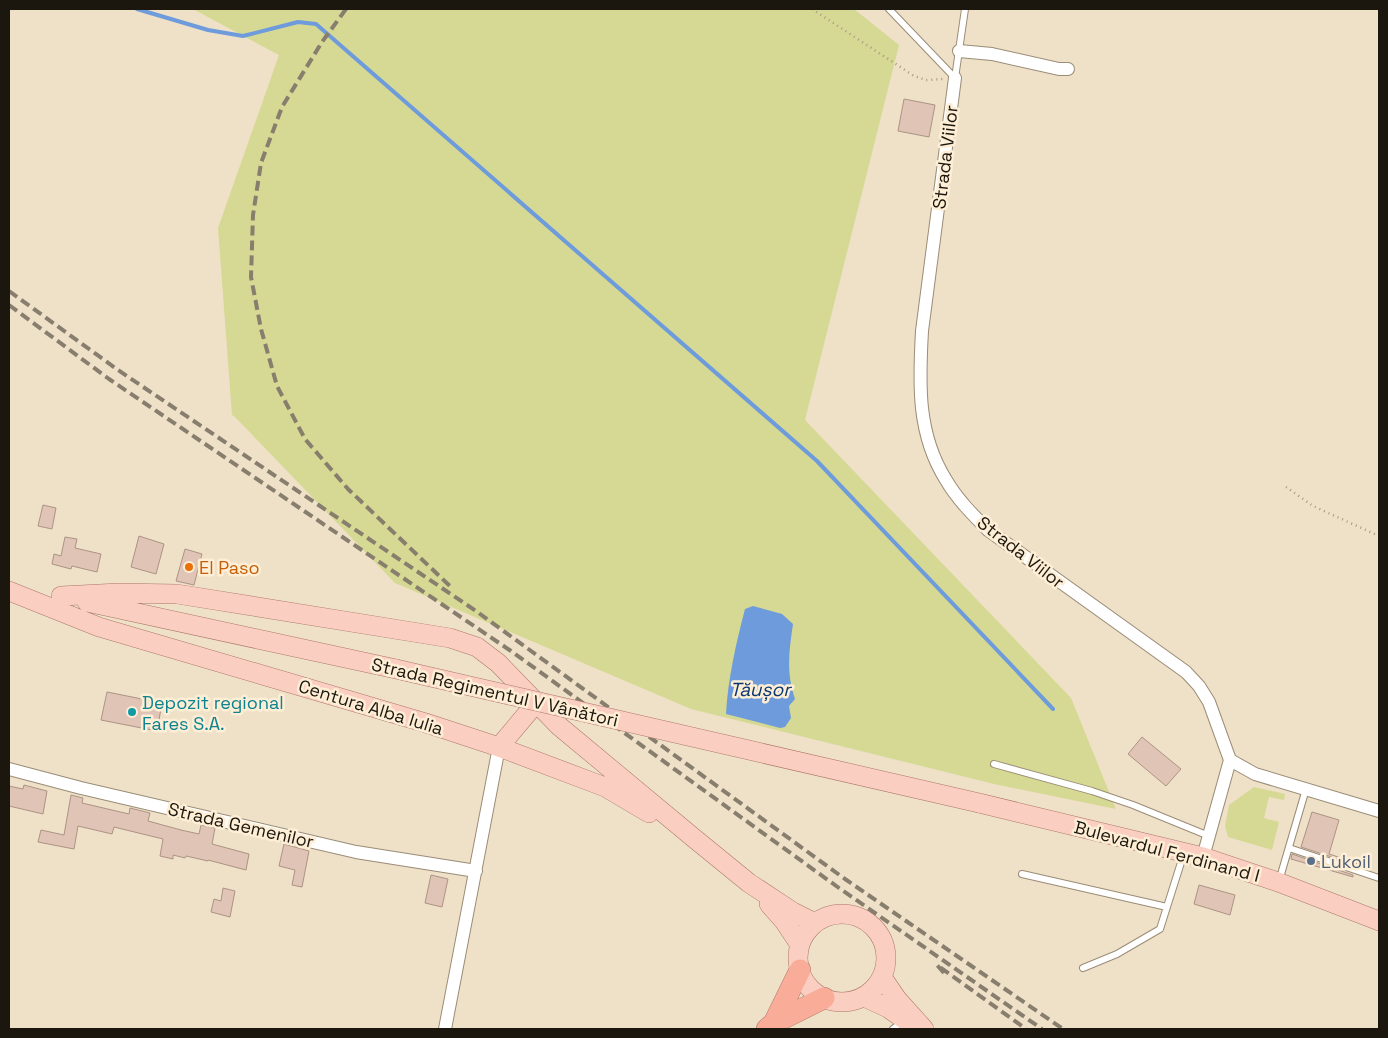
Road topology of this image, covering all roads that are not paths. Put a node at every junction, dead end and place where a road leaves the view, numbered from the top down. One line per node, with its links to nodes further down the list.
1 (889, 9): 5 (lane)
2 (965, 9): 3 (lane)
3 (959, 51): 4 (street); 5 (lane)
4 (1068, 69)
5 (955, 78): 11 (street, Strada Viilor)
6 (9, 586): 8 (main road, Strada Regimentul V Vânători)
7 (9, 591): 10 (main road, Centura Alba Iulia)
8 (61, 596): 9 (main road, Centura Alba Iulia); 15 (main road, Strada Regimentul V Vânători, bridge)
9 (536, 703): 10 (main road); 18 (main road, Centura Alba Iulia)
10 (499, 747): 18 (main road, Centura Alba Iulia); 22 (street)
11 (1230, 760): 14 (street); 17 (street)
12 (994, 764): 17 (lane)
13 (9, 769): 22 (street, Strada Gemenilor)
14 (1306, 789): 16 (street); 19 (lane)
15 (979, 802): 20 (main road, Bulevardul Ferdinand I)
16 (1379, 811)
17 (1209, 836): 21 (street)
18 (695, 839): 26 (main road, Centura Alba Iulia)
19 (1289, 848): 24 (lane); 25 (lane)
20 (1184, 852): 21 (main road, Bulevardul Ferdinand I); 27 (lane)
21 (1203, 857): 25 (main road, Bulevardul Ferdinand I)
22 (476, 871): 38 (street)
23 (1022, 874): 27 (lane)
24 (1379, 878)
25 (1278, 882): 28 (main road, Bulevardul Ferdinand I)
26 (749, 883): 29 (main road, Centura Alba Iulia); 30 (main road, Centura Alba Iulia)
27 (1167, 907): 31 (lane)
28 (1379, 921)
29 (815, 923): 30 (main road); 33 (main road)
30 (800, 945): 32 (main road)
31 (1083, 968)
32 (800, 970): 35 (main road); 36 (highway)
33 (882, 977): 34 (main road); 39 (main road)
34 (864, 997): 35 (main road); 37 (main road)
35 (824, 998): 36 (highway)
36 (770, 1026)
37 (906, 1026)
38 (445, 1029)
39 (924, 1029)

